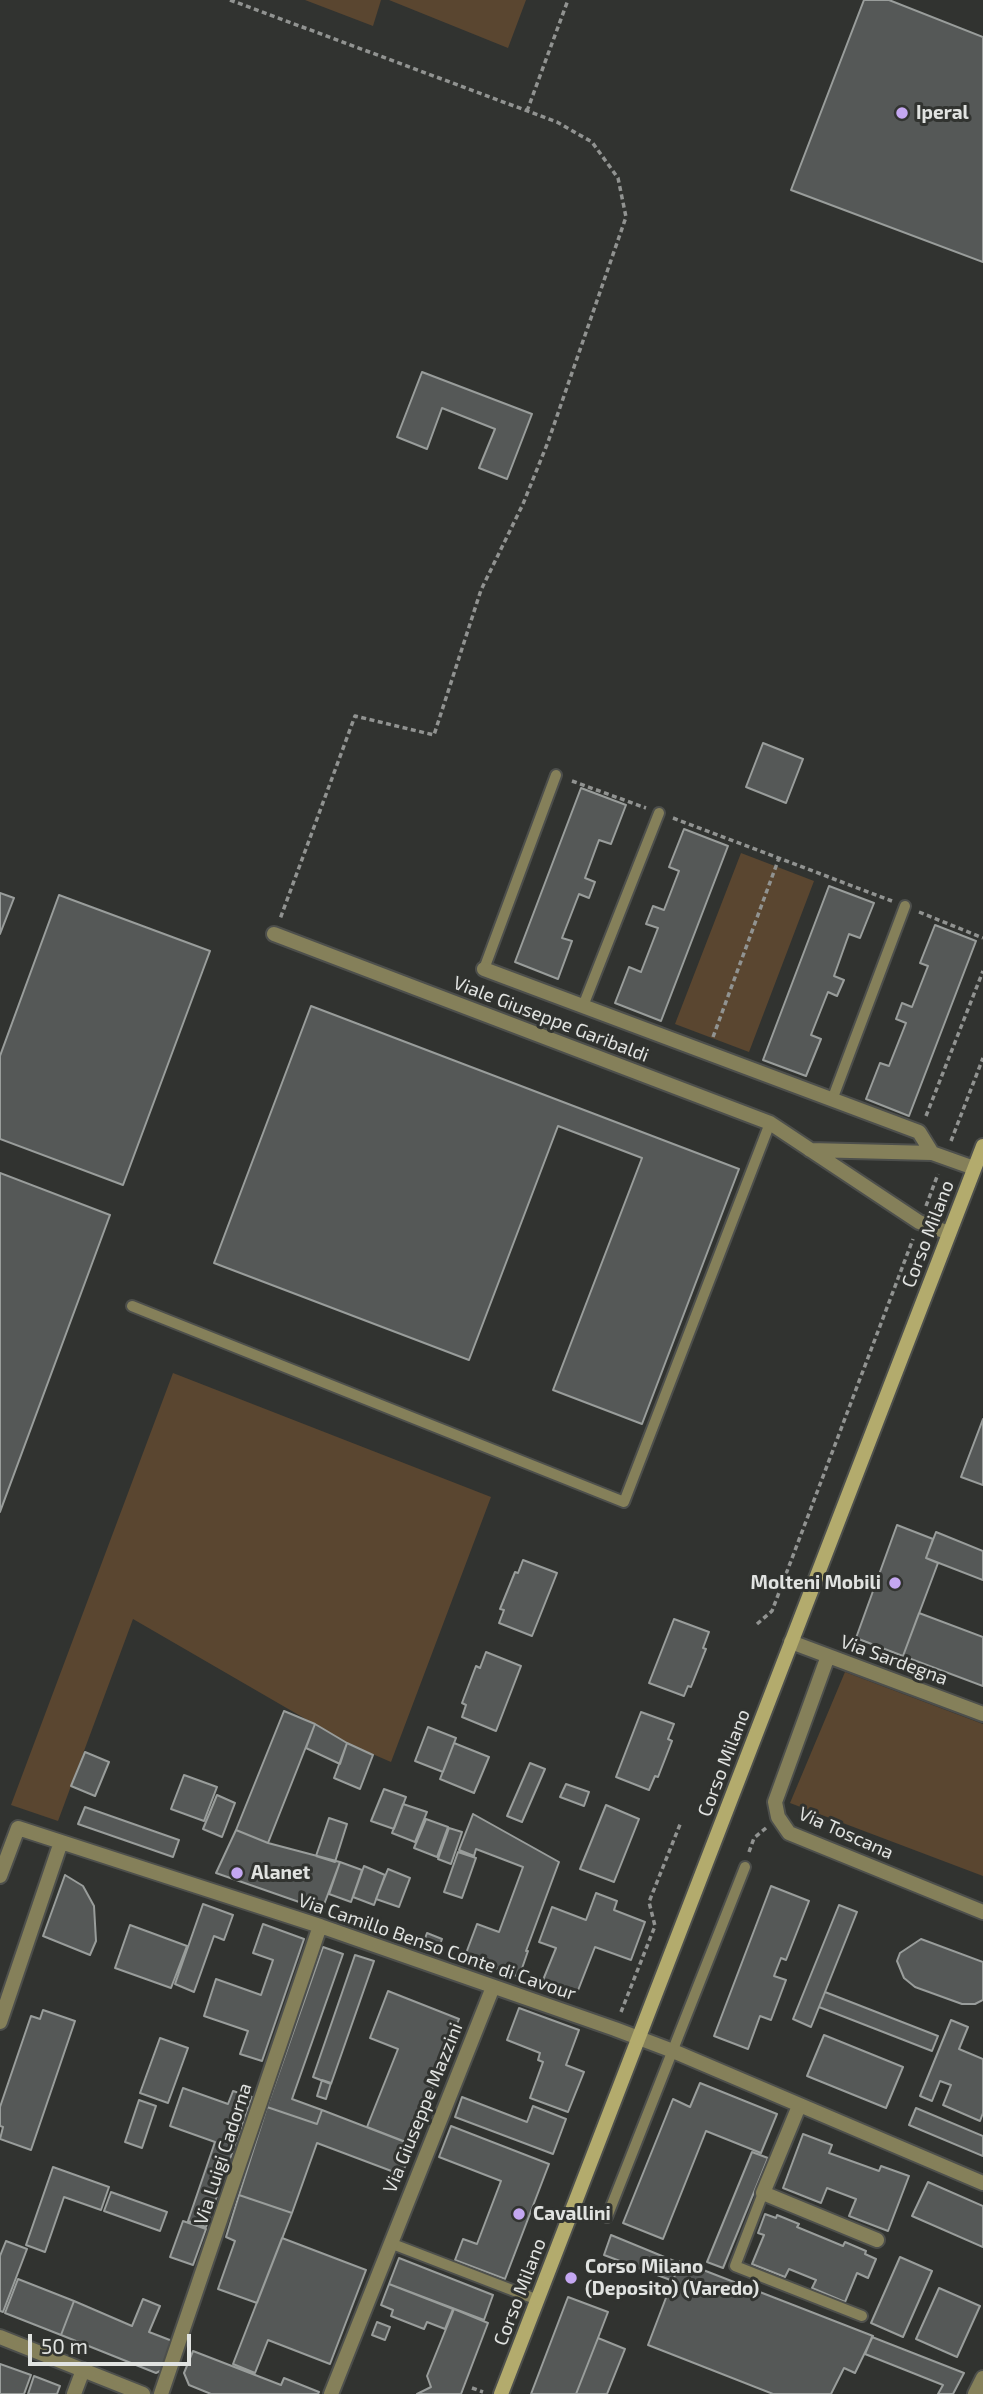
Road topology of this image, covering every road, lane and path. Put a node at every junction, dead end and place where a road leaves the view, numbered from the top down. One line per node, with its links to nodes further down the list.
1 (230, 0): 3 (path)
2 (568, 0): 3 (path)
3 (527, 111): 8 (path)
4 (556, 775): 5 (path); 10 (lane, Viale Giuseppe Garibaldi)
5 (659, 813): 6 (path); 12 (lane, Viale Giuseppe Garibaldi)
6 (779, 859): 7 (path); 13 (path)
7 (905, 906): 9 (path); 15 (lane)
8 (274, 934): 16 (street, Viale Giuseppe Garibaldi)
9 (983, 939)
10 (484, 969): 12 (street, Viale Giuseppe Garibaldi)
11 (983, 971): 17 (path)
12 (583, 1006): 13 (street, Viale Giuseppe Garibaldi)
13 (707, 1053): 15 (street, Viale Giuseppe Garibaldi)
14 (983, 1058): 20 (path)
15 (832, 1100): 17 (street, Viale Giuseppe Garibaldi)
16 (770, 1123): 19 (street, Viale Giuseppe Garibaldi); 24 (lane)
17 (919, 1132): 20 (street)
18 (983, 1146): 21 (main road, Corso Milano)
19 (809, 1150): 20 (street); 22 (street, Viale Giuseppe Garibaldi)
20 (938, 1155): 21 (street); 22 (path)
21 (974, 1168): 23 (main road, Corso Milano)
22 (919, 1222): 23 (street, Viale Giuseppe Garibaldi); 25 (path)
23 (949, 1233): 26 (main road, Corso Milano)
24 (132, 1306)
25 (757, 1624)
26 (791, 1642): 27 (street, Via Sardegna); 39 (main road, Corso Milano)
27 (828, 1656): 28 (street, Via Sardegna); 29 (street, Via Toscana)
28 (983, 1714)
29 (778, 1818): 32 (path); 34 (street, Via Toscana)
30 (681, 1822): 38 (path)
31 (61, 1842): 33 (street, Via Camillo Benso Conte di Cavour); 35 (street, Via Camillo Benso Conte di Cavour); 37 (street)
32 (744, 1867): 40 (lane)
33 (0, 1876)
34 (983, 1912)
35 (320, 1926): 36 (street, Via Camillo Benso Conte di Cavour); 55 (street, Via Luigi Cadorna)
36 (492, 1987): 38 (street, Via Camillo Benso Conte di Cavour); 46 (street, Via Giuseppe Mazzini)
37 (0, 2022)
38 (615, 2029): 39 (street, Via Camillo Benso Conte di Cavour)
39 (639, 2038): 40 (street, Via Camillo Benso Conte di Cavour); 47 (main road, Corso Milano)
40 (673, 2051): 41 (street, Via Camillo Benso Conte di Cavour); 44 (lane)
41 (799, 2106): 42 (street, Via Camillo Benso Conte di Cavour); 43 (street)
42 (983, 2183)
43 (763, 2193): 45 (street); 48 (lane)
44 (607, 2217)
45 (877, 2240)
46 (390, 2244): 47 (lane); 56 (street, Via Giuseppe Mazzini)
47 (538, 2300): 58 (main road, Corso Milano)
48 (862, 2316)
49 (0, 2337): 50 (street)
50 (83, 2370): 53 (street); 54 (street)
51 (983, 2378): 59 (street)
52 (472, 2388): 57 (path)
53 (74, 2394)
54 (143, 2394)
55 (161, 2394)
56 (331, 2394)
57 (487, 2394)
58 (501, 2394)
59 (975, 2394)

